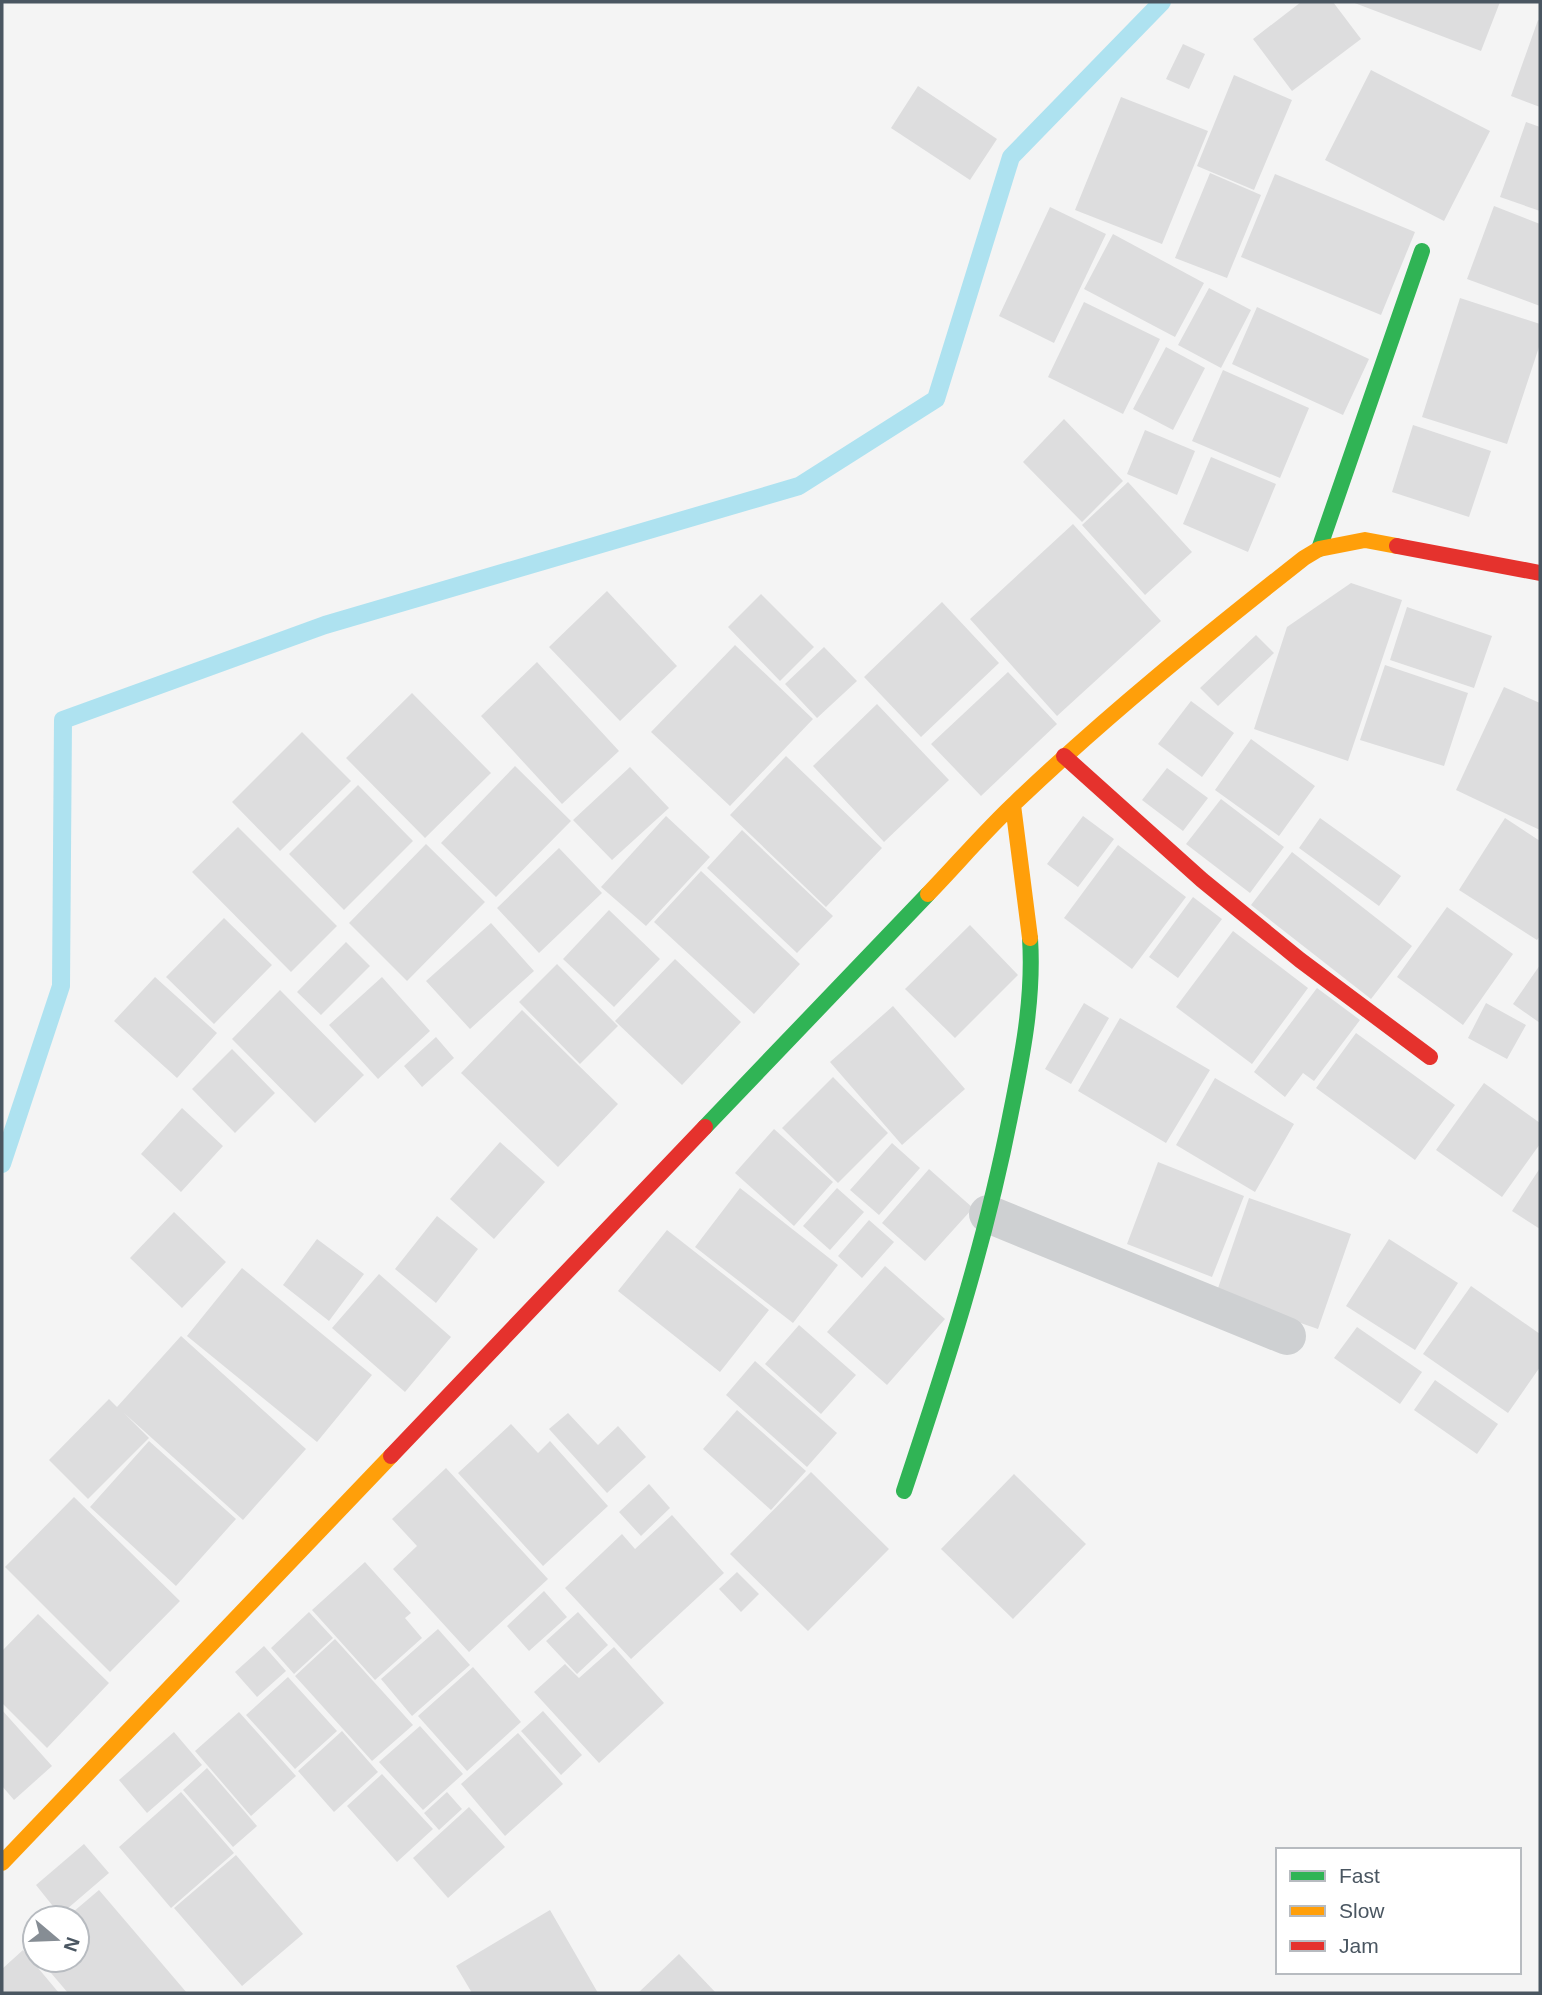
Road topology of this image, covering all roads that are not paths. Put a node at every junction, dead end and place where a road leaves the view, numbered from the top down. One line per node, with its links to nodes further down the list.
1 (1422, 251): 2 (street)
2 (1319, 549): 3 (street); 4 (street)
3 (1533, 578)
4 (1064, 756): 5 (street); 6 (street)
5 (1013, 805): 7 (street); 10 (street)
6 (1430, 1057)
7 (988, 1214): 8 (street); 9 (street)
8 (1287, 1336)
9 (904, 1491)
10 (2, 1863)

